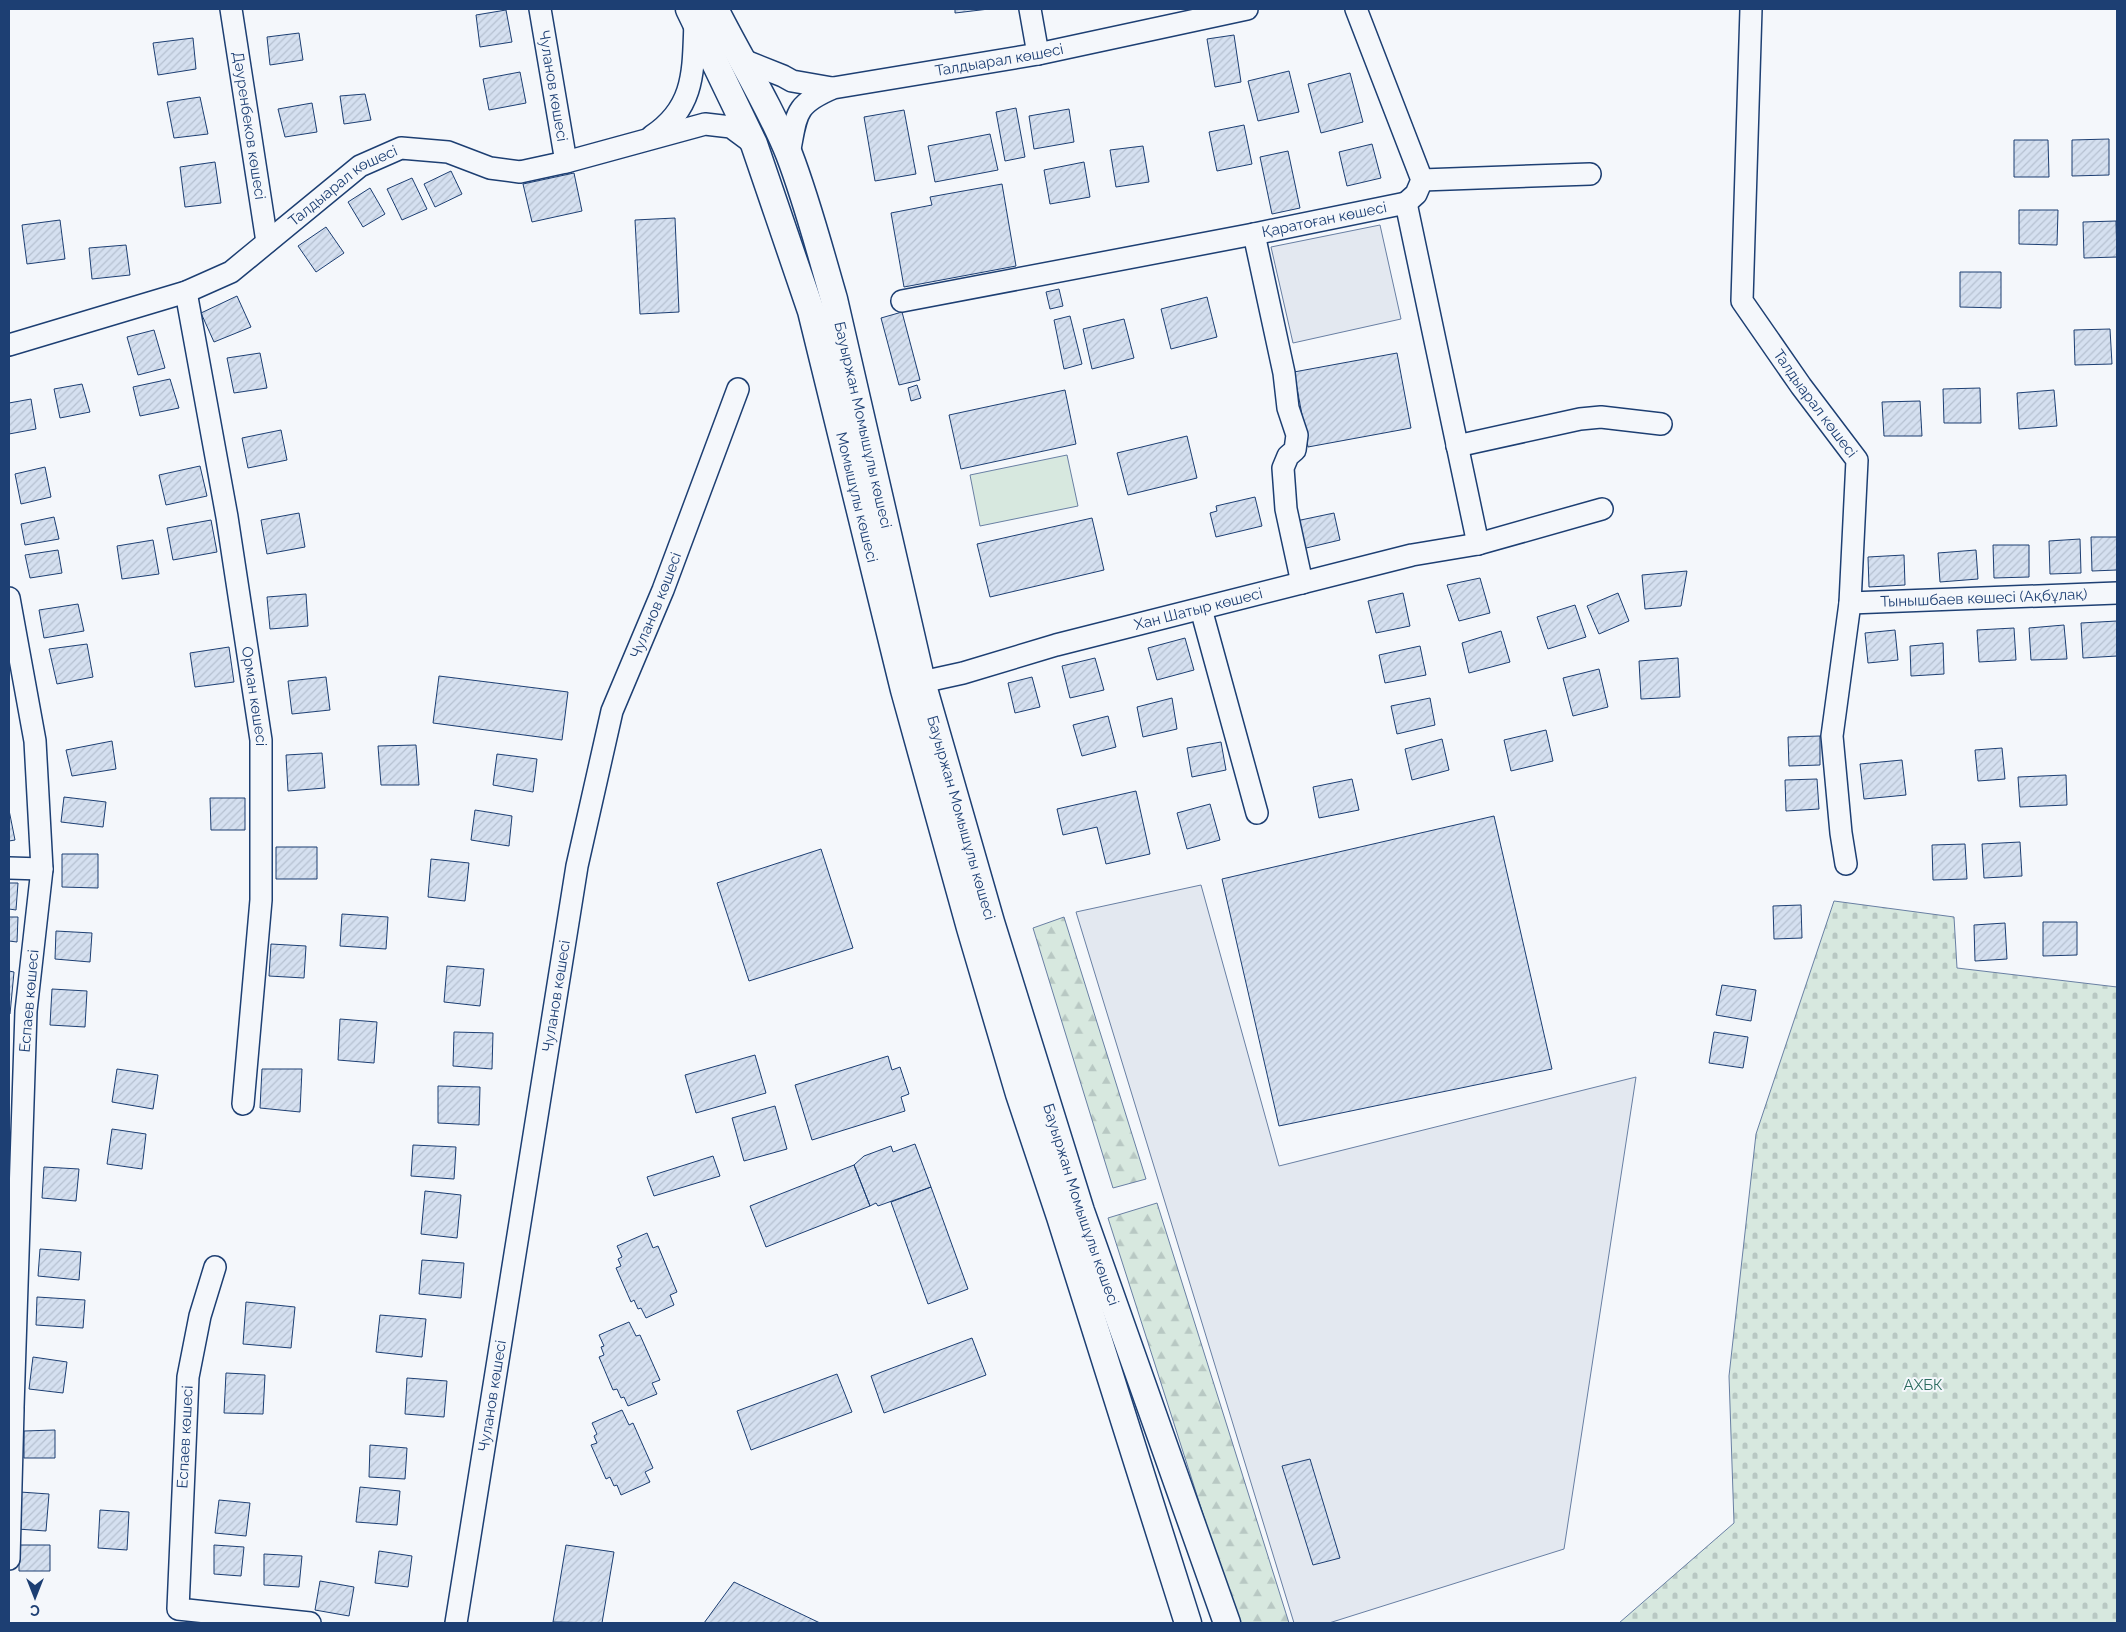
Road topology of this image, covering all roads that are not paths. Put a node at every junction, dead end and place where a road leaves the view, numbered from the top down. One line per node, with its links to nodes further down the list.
1 (231, 9): 19 (street, Дәуренбеков көшесі)
2 (540, 9): 14 (street, Чуланов көшесі)
3 (1030, 9): 8 (street)
4 (1247, 9): 8 (street, Талдыарал көшесі)
5 (1356, 9): 16 (street)
6 (1751, 9): 31 (street, Талдыарал көшесі)
7 (707, 13): 9 (main road, Бауыржан Момышұлы көшесі); 11 (street); 12 (main road, Момышұлы көшесі)
8 (1038, 54): 10 (street, Талдыарал көшесі)
9 (743, 60): 10 (street); 13 (main road, Бауыржан Момышұлы көшесі)
10 (833, 88): 13 (street, Талдыарал көшесі)
11 (646, 140): 12 (street, Талдыарал көшесі); 14 (street, Талдыарал көшесі)
12 (754, 144): 35 (main road, Момышұлы көшесі)
13 (789, 154): 33 (main road, Бауыржан Момышұлы көшесі)
14 (566, 162): 19 (street, Талдыарал көшесі)
15 (1590, 174): 16 (street)
16 (1422, 180): 17 (street)
17 (1406, 203): 18 (street, Қаратоған көшесі); 25 (street, Қаратоған көшесі)
18 (1254, 234): 21 (street, Қаратоған көшесі); 28 (street)
19 (267, 242): 20 (street, Талдыарал көшесі)
20 (186, 292): 22 (street, Талдыарал көшесі); 39 (street, Орман көшесі)
21 (902, 301)
22 (9, 345)
23 (738, 389): 45 (street, Чуланов көшесі)
24 (1660, 424): 25 (street)
25 (1457, 446): 27 (street, Қаратоған көшесі)
26 (1602, 510): 27 (street, Хан Шатыр көшесі)
27 (1478, 544): 28 (street, Хан Шатыр көшесі)
28 (1302, 583): 32 (street, Хан Шатыр көшесі)
29 (2117, 592): 31 (street, Тынышбаев көшесі (Ақбұлақ))
30 (9, 598): 38 (street, Еспаев көшесі)
31 (1850, 603): 36 (street, Талдыарал көшесі)
32 (1201, 609): 33 (street, Хан Шатыр көшесі); 34 (street)
33 (922, 682): 47 (main road, Бауыржан Момышұлы көшесі)
34 (1257, 813)
35 (950, 853): 46 (main road, Бауыржан Момышұлы көшесі)
36 (1846, 864)
37 (9, 868): 38 (street)
38 (42, 869): 41 (street, Еспаев көшесі)
39 (243, 1104)
40 (215, 1267): 43 (street, Еспаев көшесі)
41 (11, 1416): 42 (street, Еспаев көшесі)
42 (9, 1559)
43 (181, 1614): 44 (street)
44 (310, 1623)
45 (456, 1623)
46 (1188, 1623)
47 (1227, 1623)

